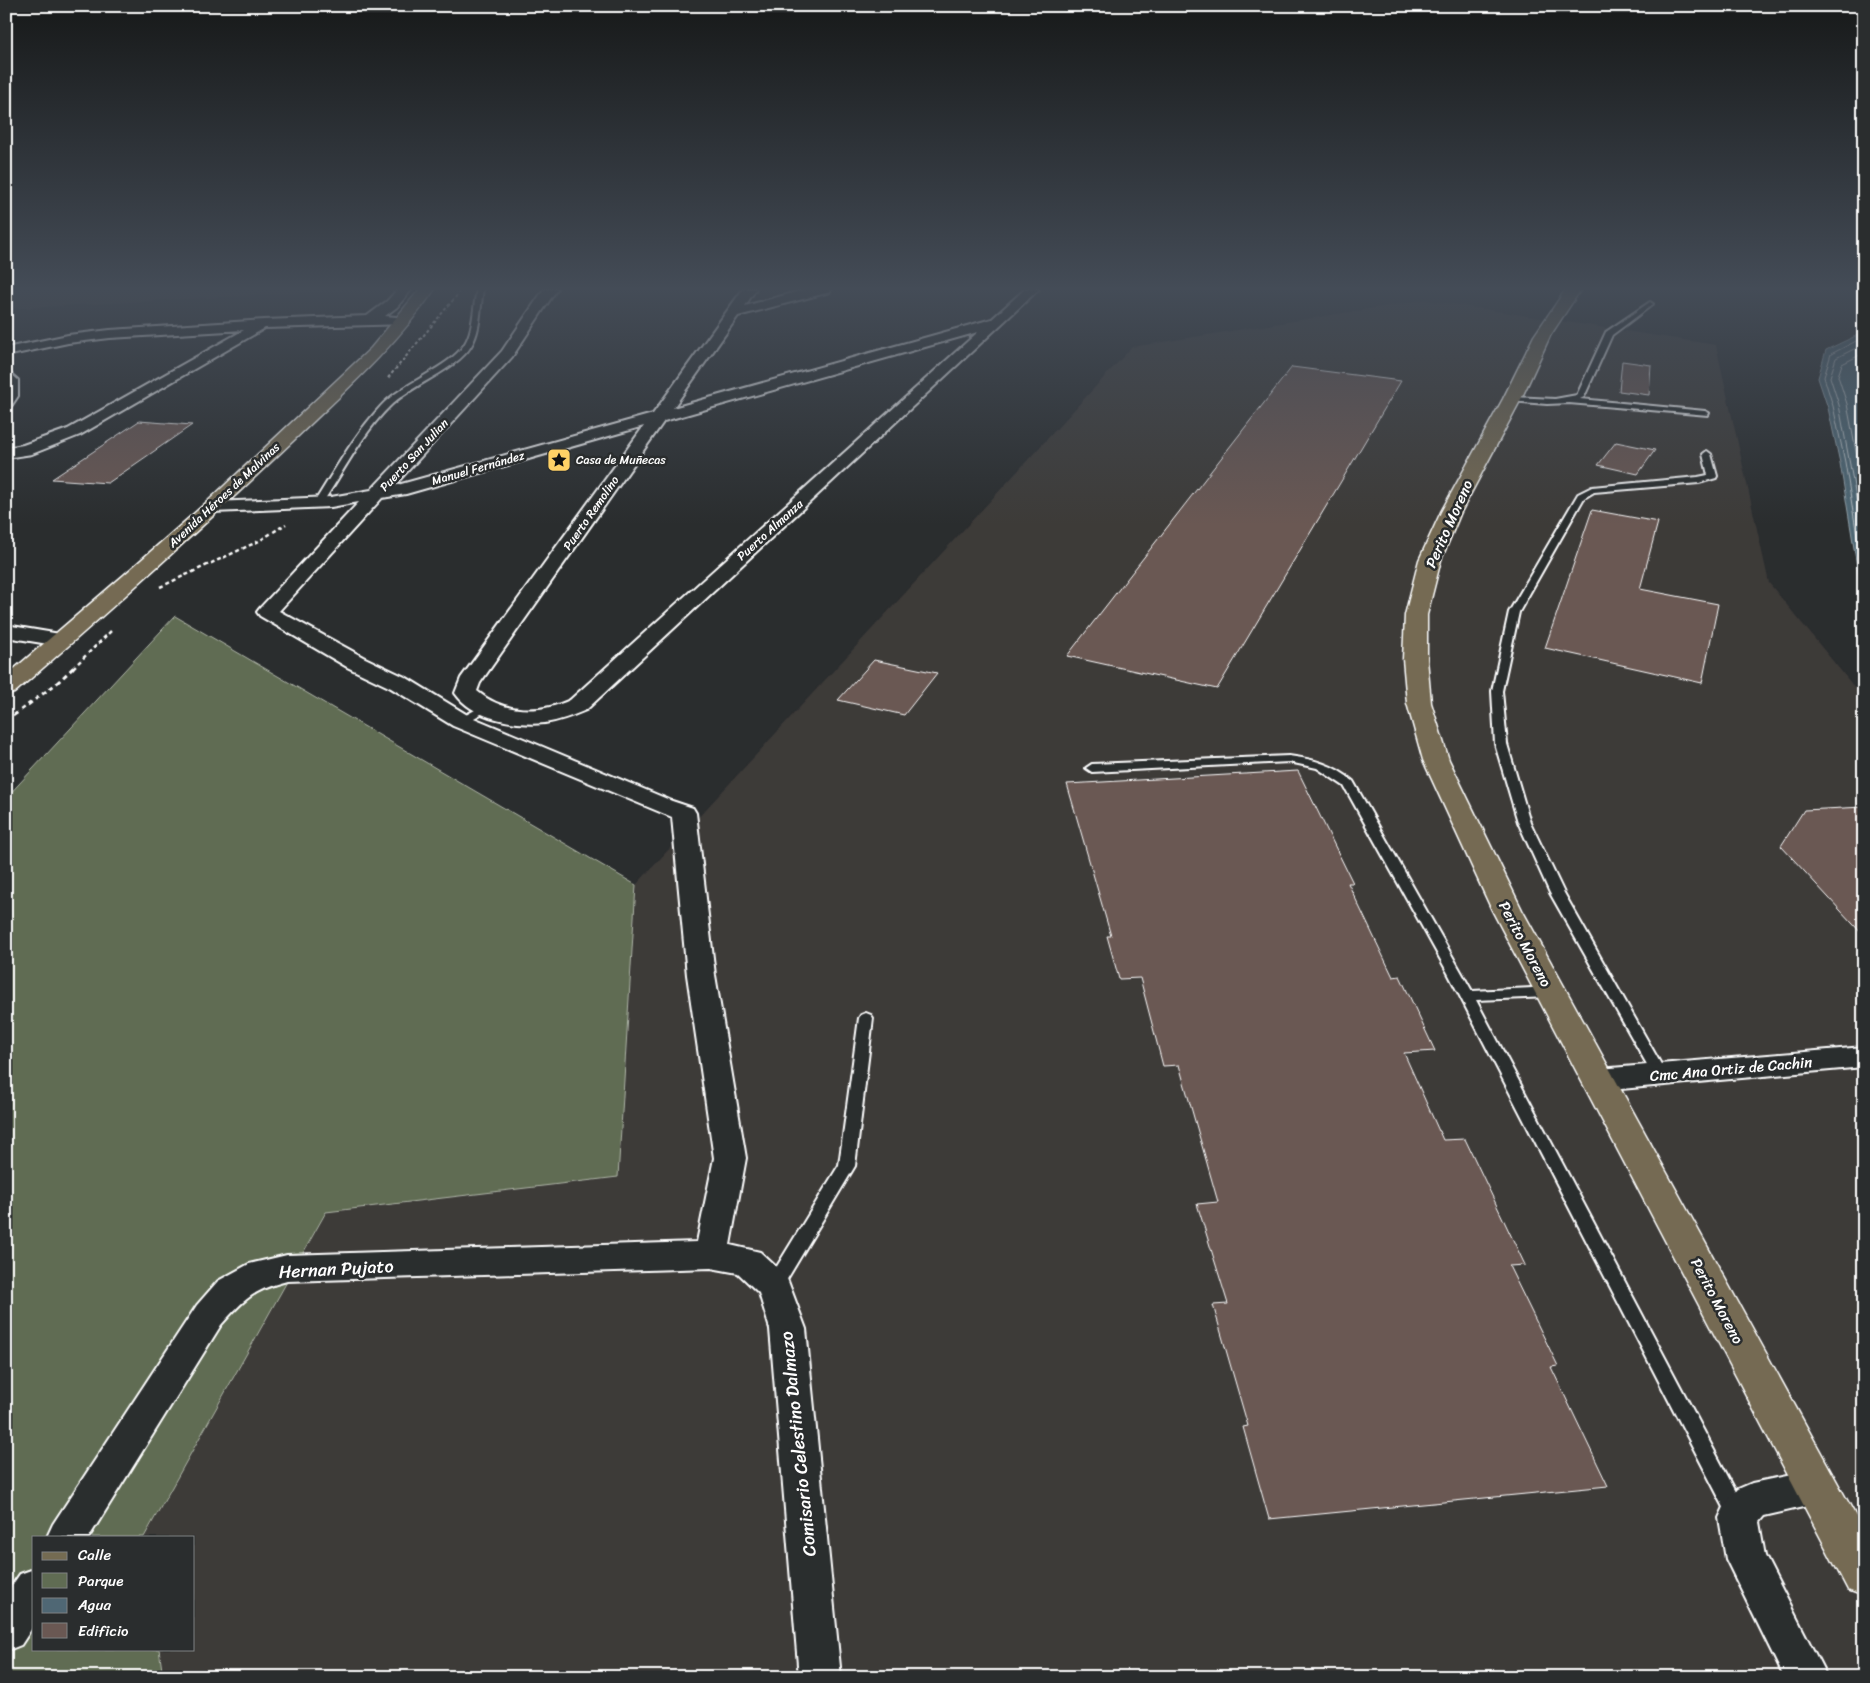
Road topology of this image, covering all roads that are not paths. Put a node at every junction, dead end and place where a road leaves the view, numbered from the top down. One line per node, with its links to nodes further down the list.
1 (187, 368): 16 (street)
2 (360, 368): 20 (main road, Avenida Héroes de Malvinas)
3 (438, 368): 19 (lane)
4 (494, 368): 18 (street, Puerto San Julian)
5 (694, 368): 15 (street, Puerto Remolino)
6 (837, 368): 15 (street, Manuel Fernández)
7 (948, 368): 24 (street, Puerto Almanza)
8 (1527, 368): 11 (main road, Perito Moreno)
9 (1594, 368): 12 (lane)
10 (6, 377): 13 (street)
11 (1512, 399): 12 (lane); 27 (main road, Perito Moreno)
12 (1571, 401): 14 (lane)
13 (6, 402)
14 (1705, 413)
15 (658, 418): 18 (street, Manuel Fernández); 24 (street, Puerto Remolino)
16 (6, 453)
17 (1707, 454): 31 (lane)
18 (376, 496): 19 (street, Manuel Fernández); 25 (street, Puerto San Julian)
19 (318, 503): 20 (street, Manuel Fernández)
20 (213, 507): 22 (main road, Avenida Héroes de Malvinas)
21 (6, 631): 22 (street)
22 (60, 640): 23 (main road, Avenida Héroes de Malvinas)
23 (6, 688)
24 (486, 707): 25 (lane)
25 (461, 721): 33 (street)
26 (1092, 768): 28 (lane)
27 (1551, 992): 28 (lane); 32 (main road, Perito Moreno)
28 (1467, 996): 36 (lane)
29 (866, 1018): 34 (lane)
30 (1864, 1057): 31 (street, Cmc Ana Ortiz de Cachin)
31 (1660, 1075): 32 (street, Cmc Ana Ortiz de Cachin)
32 (1599, 1080): 35 (main road, Perito Moreno)
33 (711, 1255): 34 (street, Comisario Celestino Dalmazo); 37 (street, Hernan Pujato)
34 (774, 1286): 41 (street, Comisario Celestino Dalmazo)
35 (1816, 1487): 36 (street); 38 (main road, Perito Moreno)
36 (1739, 1518): 42 (street)
37 (68, 1536)
38 (1864, 1575)
39 (32, 1591): 40 (street)
40 (6, 1631)
41 (820, 1677)
42 (1806, 1677)

